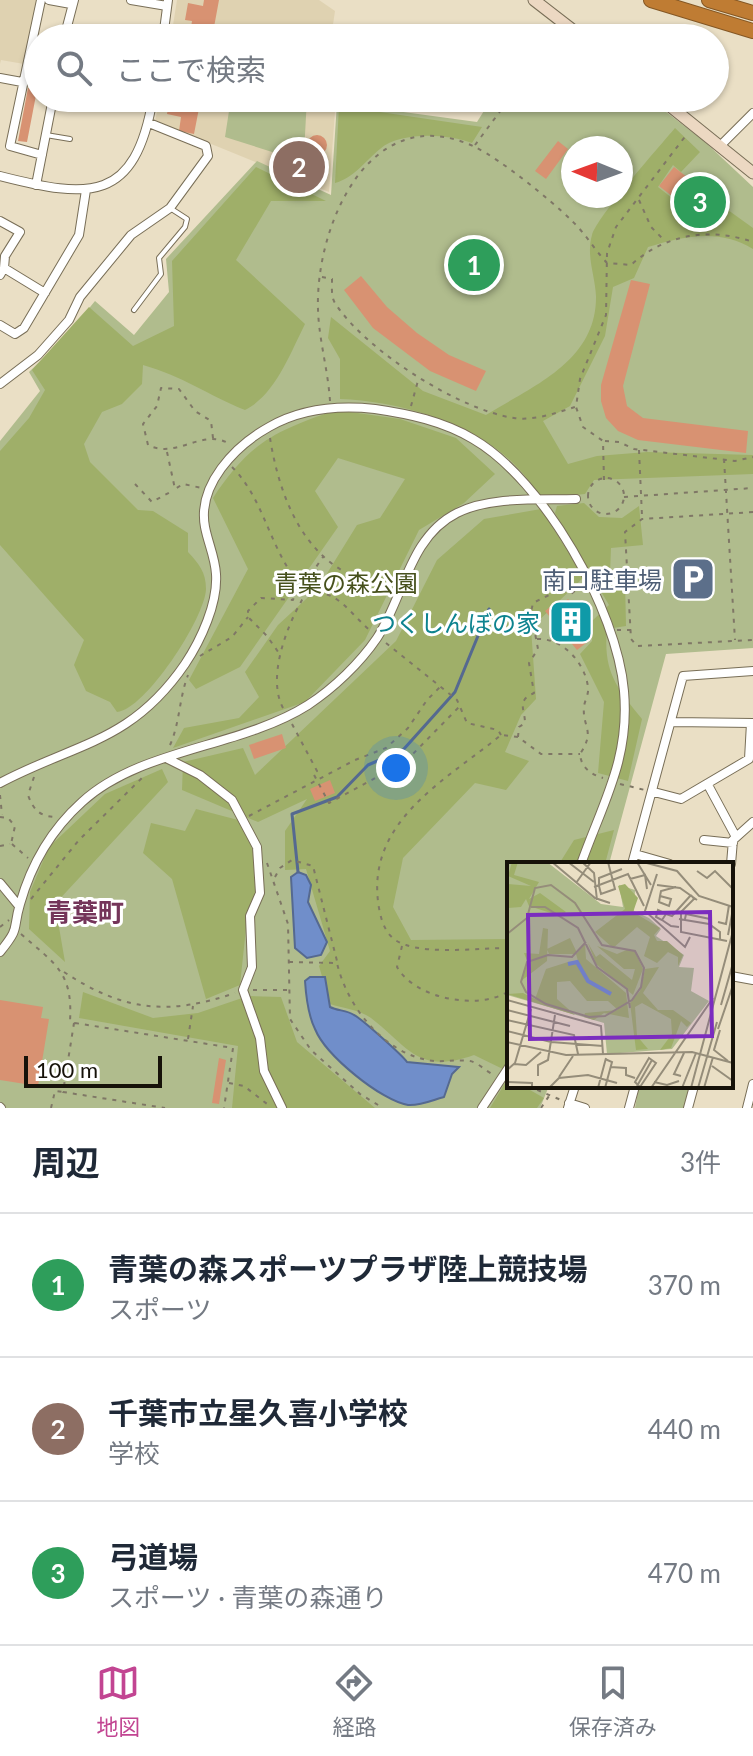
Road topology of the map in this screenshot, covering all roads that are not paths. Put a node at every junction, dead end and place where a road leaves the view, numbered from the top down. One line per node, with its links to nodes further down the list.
1 (41, 0): 10 (street)
2 (49, 0): 7 (street)
3 (131, 0): 8 (street)
4 (534, 0): 13 (street)
5 (651, 0): 14 (highway)
6 (709, 0): 9 (highway)
7 (72, 2): 11 (street)
8 (168, 3): 12 (street)
9 (753, 13)
10 (35, 24)
11 (67, 24)
12 (165, 24)
13 (565, 24)
14 (753, 31)
15 (24, 73): 17 (street)
16 (0, 78): 17 (street)
17 (22, 82): 26 (street)
18 (50, 112): 23 (street)
19 (151, 112): 22 (street)
20 (678, 112): 25 (street)
21 (753, 113): 25 (street)
22 (149, 123): 30 (street); 31 (street)
23 (46, 135): 24 (lane); 26 (street)
24 (70, 139)
25 (721, 145): 27 (street)
26 (42, 155): 29 (street)
27 (753, 173)
28 (0, 176): 29 (street)
29 (36, 185): 30 (street)
30 (86, 190): 34 (street)
31 (170, 208): 35 (lane); 37 (street)
32 (0, 221): 33 (street)
33 (2, 272): 34 (street)
34 (45, 293): 36 (street)
35 (134, 310)
36 (0, 325)
37 (0, 384)
38 (576, 499): 39 (street)
39 (539, 500): 43 (street); 44 (street); 51 (street)
40 (753, 671): 41 (street)
41 (672, 722): 42 (street); 46 (street)
42 (752, 723): 45 (street)
43 (168, 759): 55 (street); 64 (street)
44 (0, 783)
45 (708, 785): 46 (street); 49 (street)
46 (654, 792): 50 (street)
47 (753, 822): 49 (street)
48 (704, 840): 49 (street)
49 (734, 840): 53 (street)
50 (634, 859): 52 (street)
51 (582, 862)
52 (656, 862)
53 (731, 862)
54 (0, 883): 55 (street)
55 (19, 909): 56 (street)
56 (0, 952)
57 (733, 976): 58 (street)
58 (753, 980)
59 (507, 1070): 65 (street)
60 (753, 1084): 69 (street)
61 (634, 1088): 67 (street)
62 (693, 1088): 68 (street)
63 (569, 1106): 66 (street)
64 (282, 1108)
65 (482, 1108)
66 (585, 1108)
67 (629, 1108)
68 (688, 1108)
69 (747, 1108)

